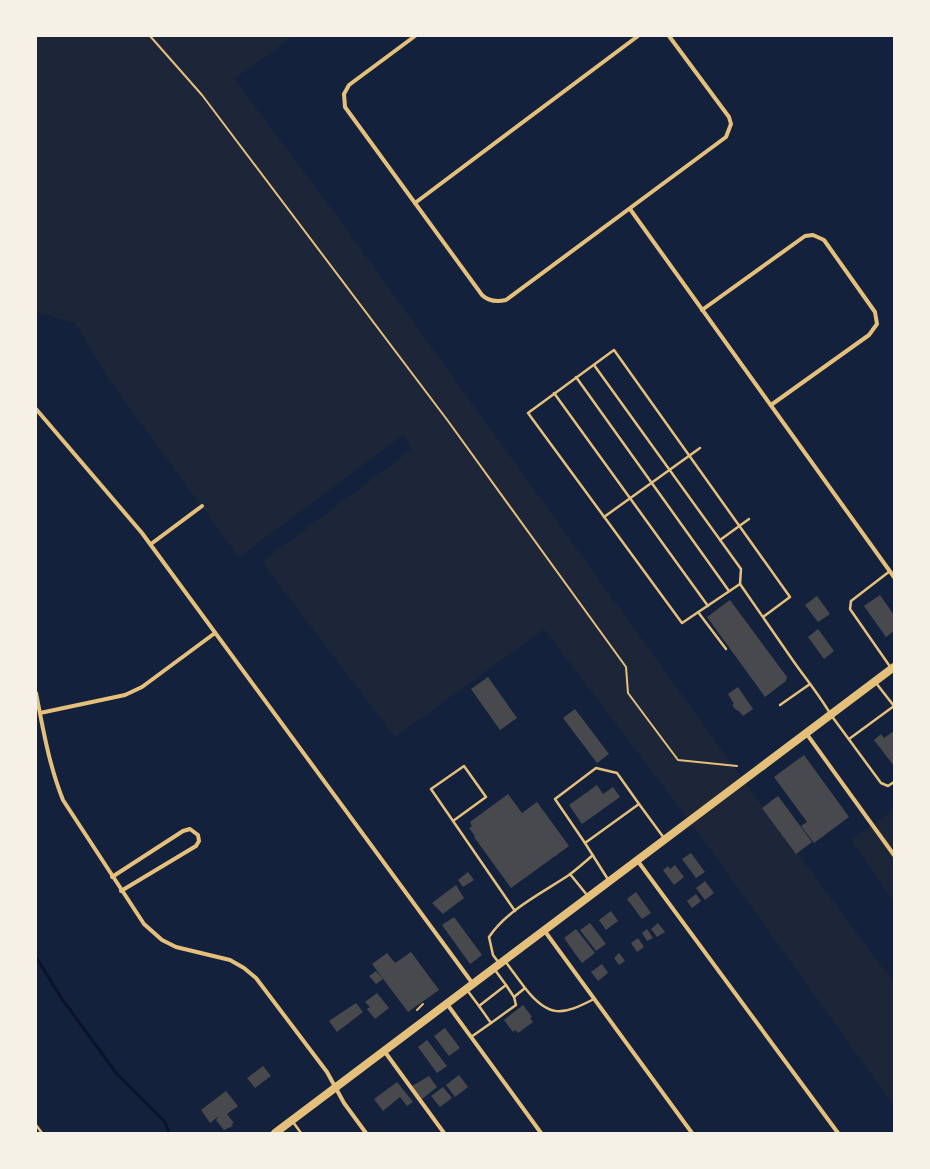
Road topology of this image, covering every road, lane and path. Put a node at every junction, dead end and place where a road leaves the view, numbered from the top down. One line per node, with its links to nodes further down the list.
1 (150, 36): 43 (path)
2 (416, 36): 5 (street)
3 (638, 36): 5 (street)
4 (670, 36): 6 (street)
5 (415, 203): 6 (street)
6 (630, 209): 7 (street)
7 (702, 310): 11 (street); 11 (street)
8 (594, 364): 9 (lane); 14 (lane); 15 (lane)
9 (576, 377): 10 (lane); 16 (lane)
10 (554, 393): 17 (lane); 19 (lane)
11 (771, 405): 24 (street)
12 (36, 409): 23 (street)
13 (700, 448): 14 (lane)
14 (689, 456): 15 (lane); 21 (lane)
15 (670, 470): 16 (lane); 22 (lane)
16 (652, 483): 17 (lane); 27 (lane)
17 (630, 498): 19 (lane); 28 (lane)
18 (202, 506): 23 (street)
19 (604, 517): 29 (lane)
20 (749, 519): 21 (lane)
21 (740, 526): 22 (lane); 30 (lane)
22 (720, 540): 26 (lane)
23 (150, 544): 31 (street)
24 (890, 571): 25 (street); 33 (lane)
25 (894, 577)
26 (740, 584): 27 (lane); 30 (lane)
27 (729, 591): 28 (lane)
28 (708, 606): 29 (lane)
29 (698, 612): 32 (lane)
30 (763, 617): 35 (lane)
31 (215, 632): 39 (street); 61 (street)
32 (726, 649)
33 (893, 668): 34 (main road)
34 (875, 681): 38 (lane); 40 (main road)
35 (810, 684): 37 (lane); 40 (lane)
36 (36, 693): 39 (street)
37 (780, 706)
38 (894, 706): 42 (lane)
39 (40, 713): 53 (street)
40 (831, 714): 41 (main road); 42 (lane)
41 (806, 733): 47 (main road); 50 (street)
42 (849, 739): 44 (lane)
43 (737, 766)
44 (894, 782)
45 (639, 804): 47 (lane); 48 (lane); 48 (lane)
46 (453, 821): 46 (lane); 57 (lane)
47 (664, 840): 51 (main road)
48 (585, 843): 49 (lane)
49 (593, 855): 52 (lane); 54 (lane)
50 (894, 855)
51 (638, 860): 54 (main road); 82 (street)
52 (570, 874): 56 (lane); 57 (lane)
53 (112, 877): 55 (street); 55 (street)
54 (609, 881): 56 (main road)
55 (121, 891): 72 (street)
56 (588, 897): 58 (main road)
57 (515, 911): 59 (lane)
58 (544, 930): 59 (main road); 64 (street)
59 (499, 964): 60 (lane); 61 (main road); 62 (lane)
60 (506, 986): 63 (lane); 67 (lane)
61 (470, 987): 66 (main road); 67 (lane)
62 (525, 988): 63 (lane); 64 (lane)
63 (514, 997): 69 (lane)
64 (594, 999): 81 (street)
65 (423, 1004): 68 (path)
66 (447, 1004): 70 (street); 71 (main road)
67 (479, 1006): 69 (lane)
68 (416, 1010)
69 (491, 1023): 70 (lane)
70 (471, 1037): 80 (street)
71 (385, 1052): 72 (main road); 79 (street)
72 (336, 1088): 73 (main road); 78 (street)
73 (292, 1121): 76 (main road); 77 (lane)
74 (36, 1125): 75 (lane)
75 (42, 1133)
76 (276, 1133)
77 (301, 1133)
78 (366, 1133)
79 (444, 1133)
80 (541, 1133)
81 (692, 1133)
82 (838, 1133)

